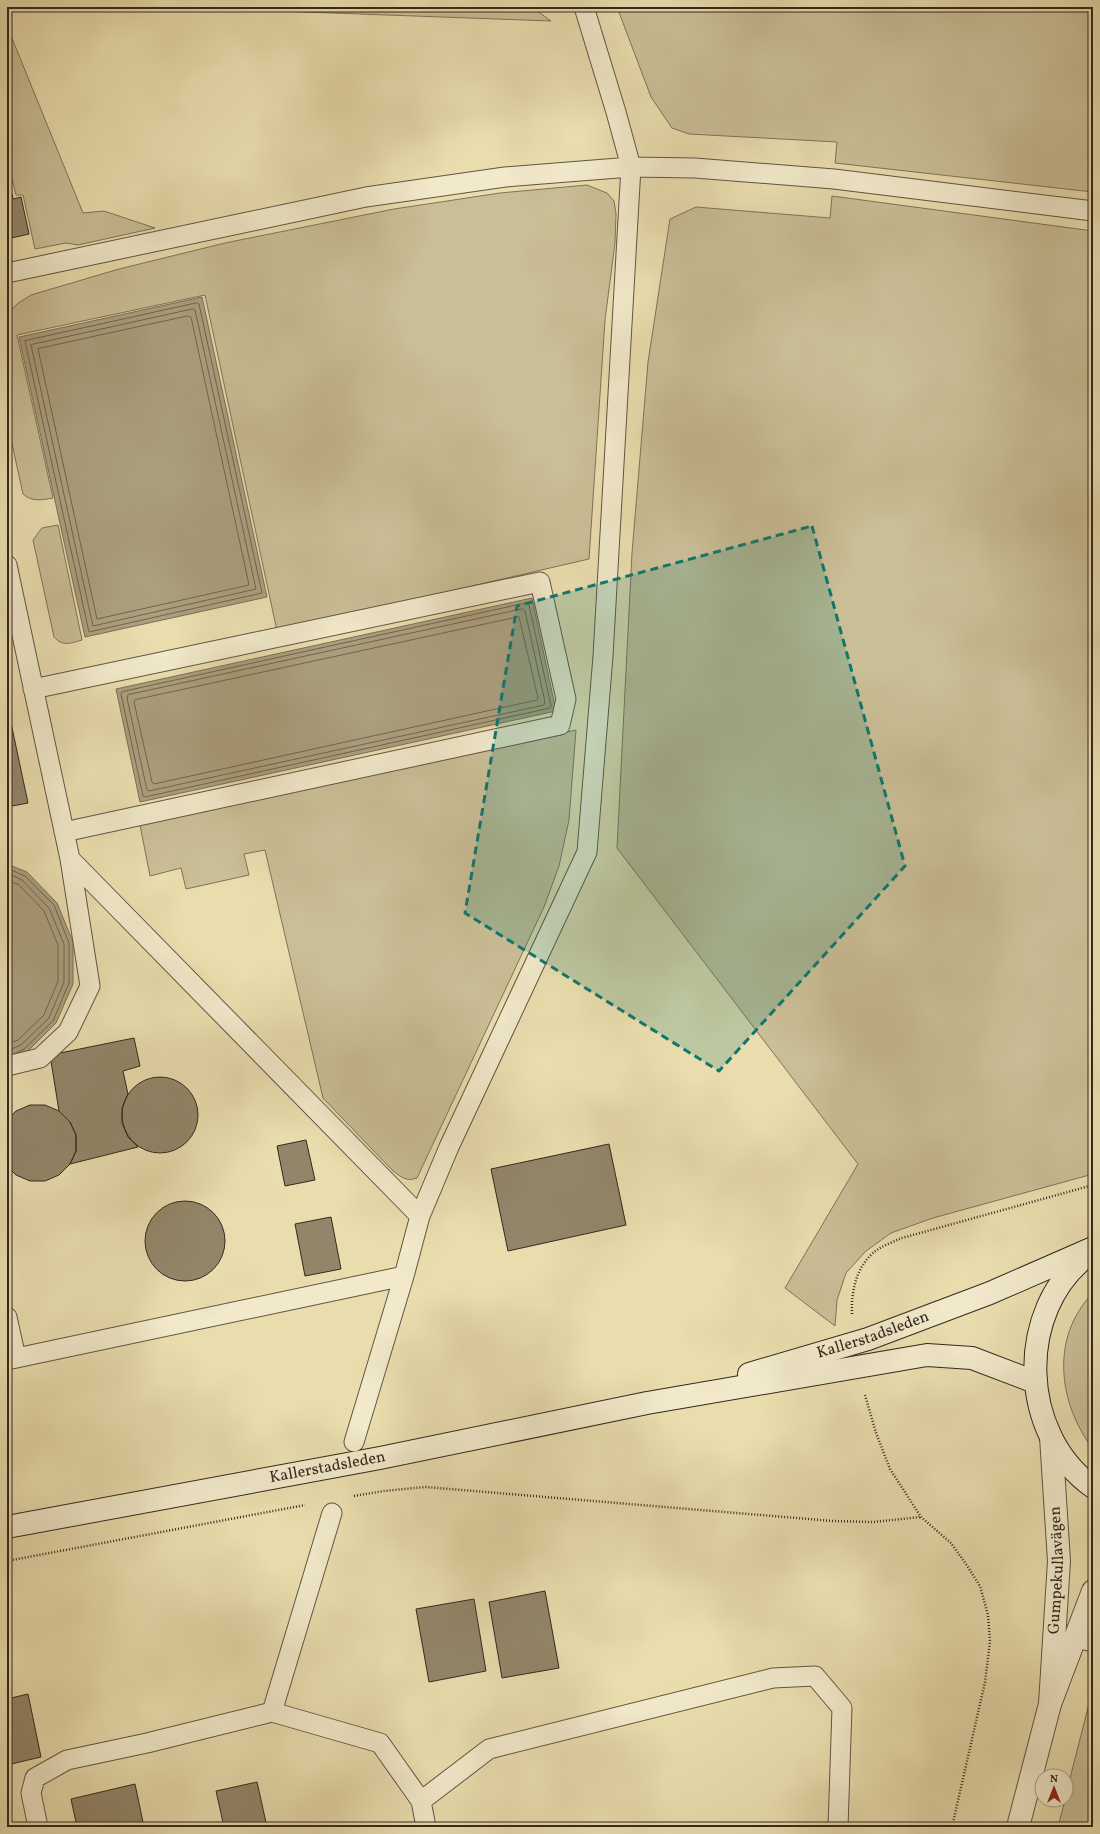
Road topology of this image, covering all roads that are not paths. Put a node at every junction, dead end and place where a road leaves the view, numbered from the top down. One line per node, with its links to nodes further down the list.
1 (584, 7): 2 (lane)
2 (631, 167): 3 (lane); 4 (lane); 11 (lane)
3 (1093, 211)
4 (7, 273)
5 (7, 565): 6 (lane)
6 (11, 602): 7 (lane)
7 (33, 689): 8 (lane); 8 (lane)
8 (64, 832): 9 (lane)
9 (70, 859): 10 (lane); 11 (lane)
10 (7, 1066)
11 (420, 1216): 14 (lane)
12 (1093, 1248): 18 (main road, Kallerstadsleden)
13 (1093, 1252): 17 (main road)
14 (404, 1276): 16 (lane); 20 (lane)
15 (7, 1317): 16 (lane)
16 (12, 1359)
17 (1035, 1382): 18 (main road, Kallerstadsleden); 19 (main road)
18 (647, 1403): 23 (main road, Kallerstadsleden)
19 (1051, 1437): 21 (main road); 26 (main road, Gumpekullavägen)
20 (354, 1442)
21 (1093, 1487)
22 (332, 1513): 27 (lane)
23 (7, 1527)
24 (1093, 1591): 25 (main road, Gumpekullavägen)
25 (1084, 1640): 26 (main road, Gumpekullavägen)
26 (1050, 1704): 32 (main road, Gumpekullavägen)
27 (272, 1712): 28 (lane); 29 (lane)
28 (420, 1801): 30 (lane); 31 (lane)
29 (38, 1827)
30 (426, 1827)
31 (838, 1827)
32 (1018, 1827)

